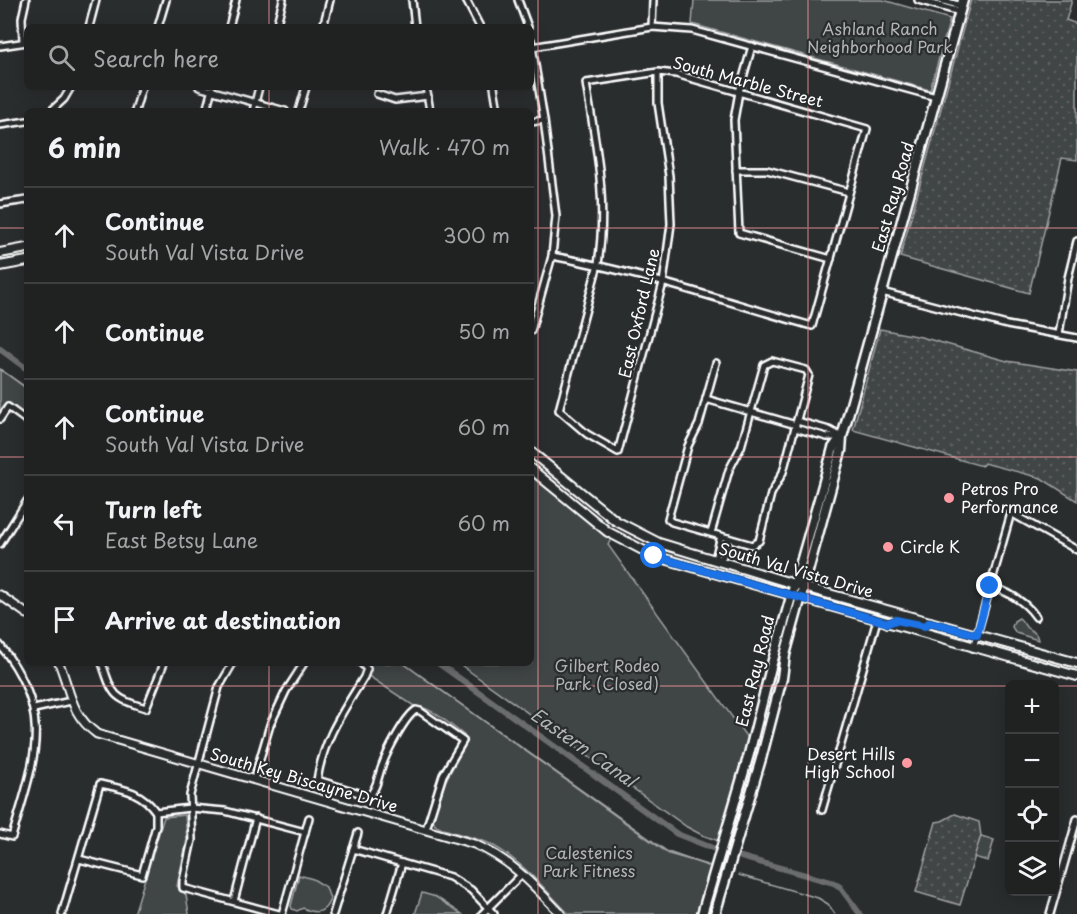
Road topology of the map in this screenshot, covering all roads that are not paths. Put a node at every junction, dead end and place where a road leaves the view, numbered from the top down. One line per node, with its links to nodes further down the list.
1 (26, 0): 24 (street)
2 (96, 0): 15 (street)
3 (166, 0): 16 (street)
4 (236, 0): 17 (street)
5 (284, 0): 18 (street)
6 (330, 0): 19 (street)
7 (412, 0): 20 (street)
8 (466, 0): 21 (street)
9 (518, 0): 22 (street)
10 (653, 0): 23 (street)
11 (918, 0): 13 (street)
12 (940, 0): 14 (street)
13 (931, 2): 14 (street)
14 (962, 6): 42 (main road, East Ray Road)
15 (90, 24)
16 (159, 24)
17 (230, 24)
18 (277, 24)
19 (324, 24)
20 (415, 24)
21 (479, 24)
22 (527, 24)
23 (652, 27): 26 (street); 28 (street)
24 (24, 34)
25 (24, 42): 27 (street)
26 (534, 44)
27 (0, 46)
28 (752, 46): 39 (street); 42 (street)
29 (534, 57): 52 (street)
30 (658, 72): 39 (street, South Marble Street); 66 (street, South Marble Street); 68 (street, East Oxford Lane)
31 (68, 90): 44 (street)
32 (141, 90): 45 (street)
33 (212, 90): 46 (street)
34 (215, 90): 43 (street)
35 (258, 90): 43 (street)
36 (305, 90): 49 (street)
37 (427, 90): 41 (street)
38 (494, 90): 51 (street)
39 (739, 92): 56 (street); 57 (street, South Marble Street)
40 (377, 94): 41 (street)
41 (428, 96): 50 (street)
42 (936, 97): 69 (main road, East Ray Road)
43 (255, 103): 47 (street); 48 (street)
44 (54, 108)
45 (136, 108)
46 (207, 108)
47 (254, 108)
48 (274, 108)
49 (300, 108)
50 (430, 108)
51 (498, 108)
52 (544, 120): 54 (street); 63 (street)
53 (24, 121): 55 (street)
54 (534, 122)
55 (0, 125)
56 (736, 170): 57 (street); 64 (street)
57 (849, 192): 64 (street)
58 (24, 200): 59 (street)
59 (0, 204)
60 (1077, 241): 71 (street)
61 (24, 249): 62 (main road)
62 (0, 253)
63 (552, 256): 66 (street); 70 (street)
64 (831, 259): 68 (street)
65 (24, 262): 67 (main road)
66 (598, 264): 68 (street); 68 (street, East Oxford Lane)
67 (0, 266)
68 (663, 283)
69 (882, 292): 71 (street); 79 (main road, East Ray Road)
70 (534, 320)
71 (1059, 334): 72 (street)
72 (1077, 338)
73 (716, 363): 74 (street)
74 (706, 399): 75 (street); 85 (street)
75 (751, 412): 78 (street); 78 (street); 85 (street)
76 (0, 419): 77 (street)
77 (24, 419)
78 (796, 424): 79 (street); 87 (street)
79 (842, 437): 92 (main road, East Ray Road)
80 (534, 454): 82 (main road, South Val Vista Drive)
81 (534, 471): 84 (main road, South Val Vista Drive)
82 (590, 501): 84 (main road); 90 (main road, South Val Vista Drive)
83 (24, 506): 88 (street)
84 (583, 512): 91 (main road, South Val Vista Drive)
85 (711, 533): 86 (street)
86 (721, 536): 87 (street); 90 (street)
87 (728, 538): 90 (street)
88 (0, 544)
89 (1077, 550): 93 (street)
90 (717, 561): 91 (main road); 92 (main road, South Val Vista Drive)
91 (713, 573): 95 (main road, South Val Vista Drive)
92 (799, 585): 95 (main road, East Ray Road); 96 (main road, East Ray Road); 100 (main road, South Val Vista Drive)
93 (990, 586): 98 (street); 102 (street)
94 (0, 595): 97 (street)
95 (791, 595): 96 (main road, South Val Vista Drive); 115 (main road, East Ray Road)
96 (801, 598): 99 (main road, South Val Vista Drive); 116 (main road, East Ray Road)
97 (24, 612)
98 (1036, 617)
99 (877, 620): 101 (main road, South Val Vista Drive); 120 (street)
100 (930, 622): 101 (main road); 102 (main road, South Val Vista Drive)
101 (888, 623): 104 (main road, South Val Vista Drive)
102 (977, 635): 104 (street); 105 (main road, South Val Vista Drive)
103 (0, 645): 114 (street)
104 (973, 648): 112 (main road, South Val Vista Drive)
105 (1077, 663)
106 (60, 666): 113 (street, South Key Biscayne Drive)
107 (103, 666): 108 (street)
108 (163, 666)
109 (231, 666): 117 (street)
110 (302, 666): 118 (street)
111 (364, 666): 125 (street)
112 (1077, 676)
113 (71, 701): 114 (street); 117 (street, South Key Biscayne Drive)
114 (34, 709): 128 (street)
115 (759, 718): 116 (main road); 142 (main road, East Ray Road)
116 (761, 759): 143 (main road, East Ray Road)
117 (198, 764): 118 (street, South Key Biscayne Drive); 119 (street)
118 (254, 779): 125 (street, South Key Biscayne Drive)
119 (190, 808): 121 (street); 122 (street); 133 (street)
120 (822, 810)
121 (156, 812): 130 (street); 130 (street)
122 (256, 818): 126 (street); 133 (street)
123 (309, 818): 126 (street)
124 (1077, 819): 144 (street)
125 (426, 829): 132 (street, South Key Biscayne Drive)
126 (305, 832): 136 (street)
127 (358, 833): 129 (street)
128 (0, 834)
129 (353, 849): 131 (street); 137 (street)
130 (79, 859): 135 (street)
131 (402, 863): 134 (street); 138 (street)
132 (522, 874): 134 (street); 141 (street, South Key Biscayne Drive)
133 (234, 901): 136 (street)
134 (488, 908): 139 (street); 140 (street)
135 (62, 914)
136 (281, 914)
137 (333, 914)
138 (387, 914)
139 (482, 914)
140 (494, 914)
141 (561, 914)
142 (702, 914)
143 (715, 914)
144 (1050, 914)

